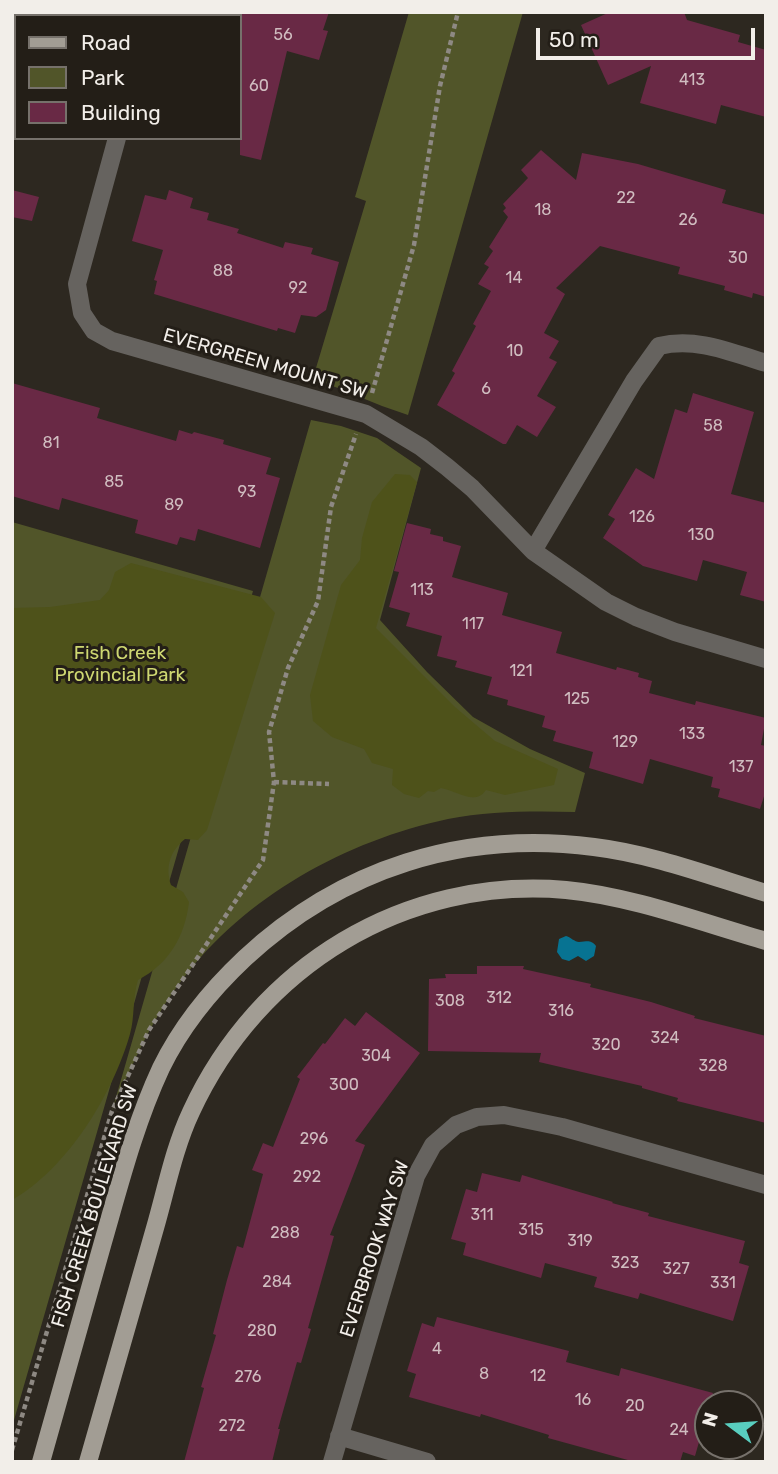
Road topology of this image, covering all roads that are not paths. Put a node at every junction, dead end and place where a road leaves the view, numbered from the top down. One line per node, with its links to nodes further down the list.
1 (116, 140): 3 (street, EVERGREEN MOUNT SW)
2 (766, 363): 3 (street)
3 (533, 551): 4 (street, EVERGREEN MOUNT SW)
4 (766, 659)
5 (766, 893): 9 (main road, FISH CREEK BOULEVARD SW)
6 (766, 941): 10 (main road)
7 (766, 1185): 8 (street, EVERBROOK WAY SW)
8 (339, 1436): 11 (street, EVERBROOK WAY SW); 12 (street)
9 (41, 1462)
10 (88, 1462)
11 (332, 1462)
12 (428, 1462)

